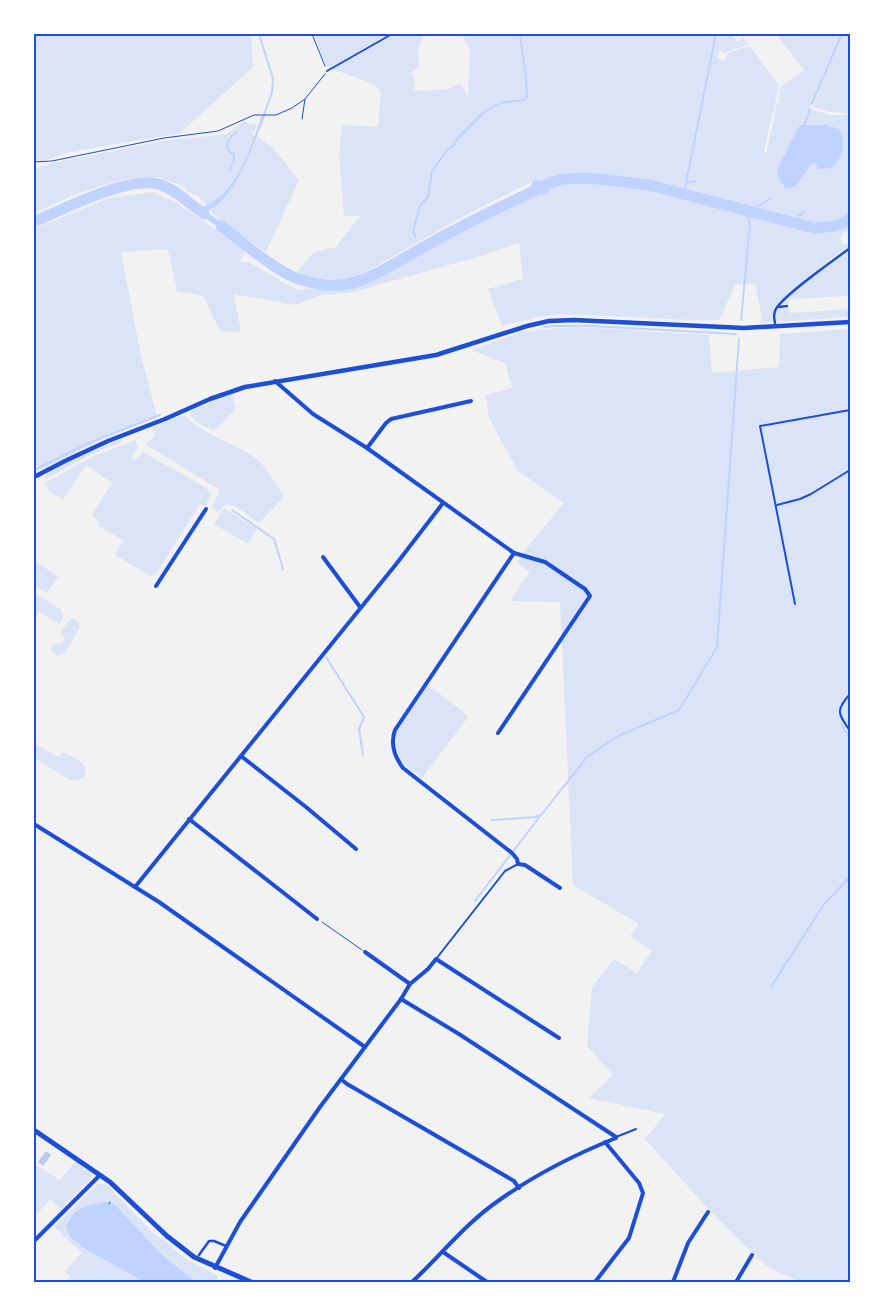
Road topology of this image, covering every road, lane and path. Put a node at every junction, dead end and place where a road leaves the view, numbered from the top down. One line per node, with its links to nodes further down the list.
1 (312, 34): 3 (path)
2 (392, 34): 3 (lane)
3 (327, 71): 4 (path)
4 (305, 98): 5 (path); 6 (path)
5 (302, 119)
6 (34, 162)
7 (850, 248): 9 (street)
8 (787, 306): 9 (street)
9 (777, 307): 10 (street)
10 (774, 322)
11 (850, 322): 12 (street)
12 (275, 381): 15 (street); 17 (street)
13 (471, 401): 15 (street)
14 (850, 410): 19 (lane)
15 (367, 448): 18 (street)
16 (850, 470): 19 (lane)
17 (34, 478)
18 (443, 503): 21 (street); 25 (street)
19 (776, 505): 24 (lane)
20 (206, 509): 23 (street)
21 (514, 553): 28 (street); 33 (street)
22 (323, 557): 25 (street)
23 (156, 586)
24 (795, 604)
25 (360, 607): 29 (street)
26 (850, 694): 27 (lane)
27 (850, 731)
28 (498, 733)
29 (241, 756): 30 (street); 32 (street)
30 (189, 819): 34 (street); 36 (street)
31 (34, 824): 34 (street)
32 (356, 849)
33 (518, 864): 35 (street); 38 (lane)
34 (135, 887): 42 (street)
35 (560, 888)
36 (317, 919): 37 (path)
37 (365, 952): 39 (street)
38 (436, 959): 39 (street); 41 (street)
39 (410, 984): 40 (street)
40 (401, 999): 42 (street); 46 (street)
41 (559, 1038)
42 (365, 1047): 43 (street)
43 (341, 1079): 49 (street); 52 (street)
44 (636, 1129): 46 (lane)
45 (34, 1130): 48 (main road)
46 (616, 1137): 47 (street)
47 (606, 1142): 49 (street); 60 (street)
48 (100, 1174): 51 (street); 56 (main road)
49 (519, 1188): 53 (street)
50 (708, 1212): 61 (street)
51 (34, 1241)
52 (226, 1246): 54 (street); 56 (street)
53 (443, 1252): 58 (street); 59 (street)
54 (199, 1255)
55 (752, 1255): 62 (street)
56 (215, 1268): 57 (main road)
57 (251, 1282)
58 (412, 1282)
59 (487, 1282)
60 (595, 1282)
61 (673, 1282)
62 (736, 1282)

